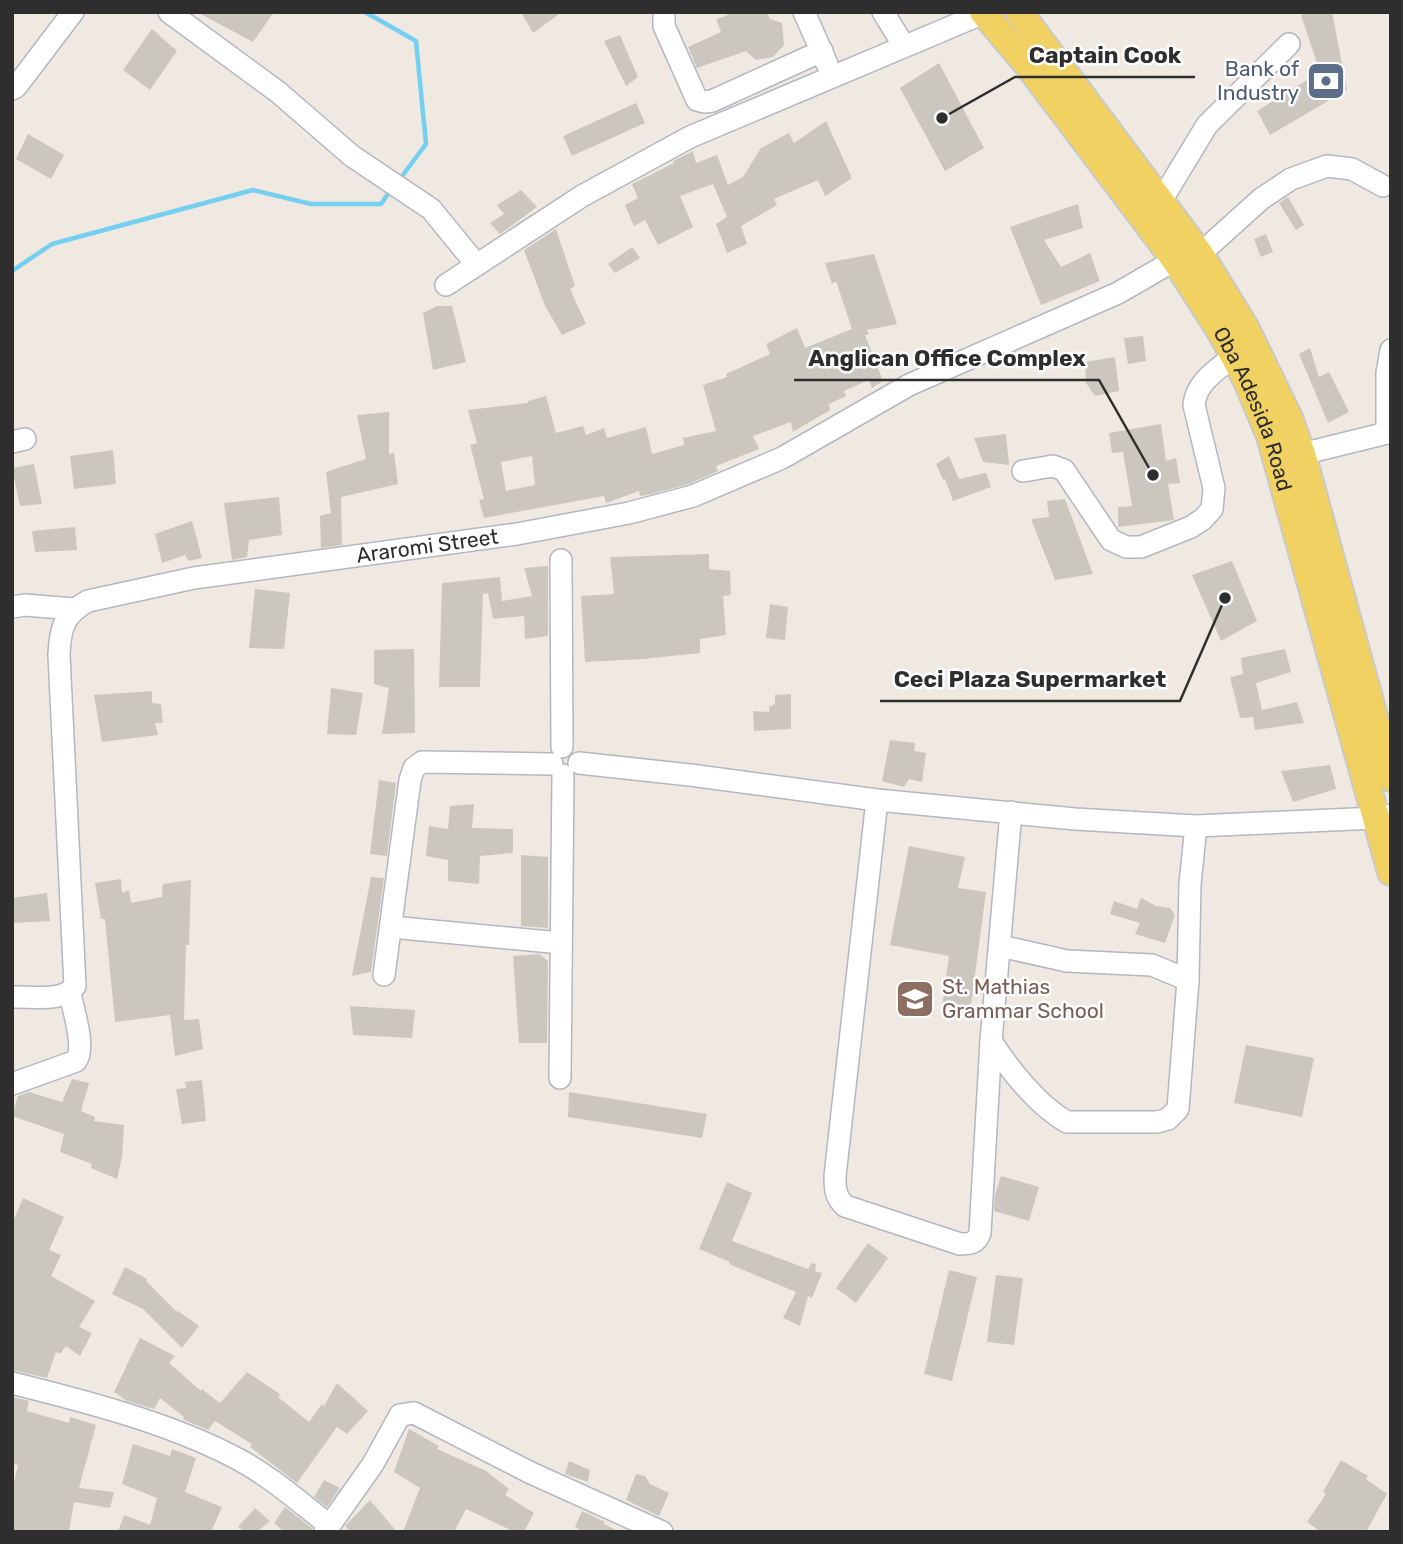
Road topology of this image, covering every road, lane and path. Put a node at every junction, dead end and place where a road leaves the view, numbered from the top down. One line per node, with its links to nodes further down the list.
1 (73, 12): 12 (street)
2 (169, 12): 16 (street)
3 (664, 12): 10 (street)
4 (883, 12): 9 (street)
5 (1019, 12): 14 (main road, Oba Adesida Road)
6 (805, 13): 10 (street)
7 (984, 13): 9 (street); 15 (main road, Oba Adesida Road)
8 (1289, 44): 14 (street)
9 (904, 46): 11 (street)
10 (822, 51): 11 (street)
11 (832, 76): 16 (street)
12 (12, 89)
13 (1383, 186): 15 (street, Araromi Street)
14 (1161, 201): 15 (main road, Oba Adesida Road)
15 (1187, 257): 19 (main road, Oba Adesida Road); 21 (main road, Oba Adesida Road); 25 (street, Araromi Street)
16 (477, 264): 17 (street)
17 (446, 285)
18 (1391, 351): 20 (street)
19 (1234, 356): 22 (street); 30 (main road, Oba Adesida Road)
20 (1389, 433): 21 (street)
21 (1303, 454): 27 (main road, Oba Adesida Road)
22 (1023, 471)
23 (561, 560): 26 (street)
24 (12, 607): 25 (street)
25 (74, 609): 40 (street)
26 (564, 762): 28 (street); 33 (street); 34 (street)
27 (1391, 778)
28 (877, 800): 29 (street); 42 (street)
29 (1010, 812): 31 (street); 35 (street)
30 (1383, 816): 31 (street); 32 (main road, Oba Adesida Road)
31 (1196, 826): 36 (street)
32 (1391, 872)
33 (391, 927): 34 (street); 38 (street)
34 (561, 943): 43 (street)
35 (1000, 946): 37 (street); 42 (street)
36 (1189, 950): 37 (street); 39 (street)
37 (1152, 965): 39 (street)
38 (384, 975)
39 (1188, 979): 42 (street)
40 (70, 993): 41 (street); 44 (street)
41 (12, 997)
42 (991, 1041)
43 (560, 1078)
44 (12, 1084)
45 (12, 1383): 46 (street)
46 (327, 1528): 47 (street)
47 (662, 1532)

